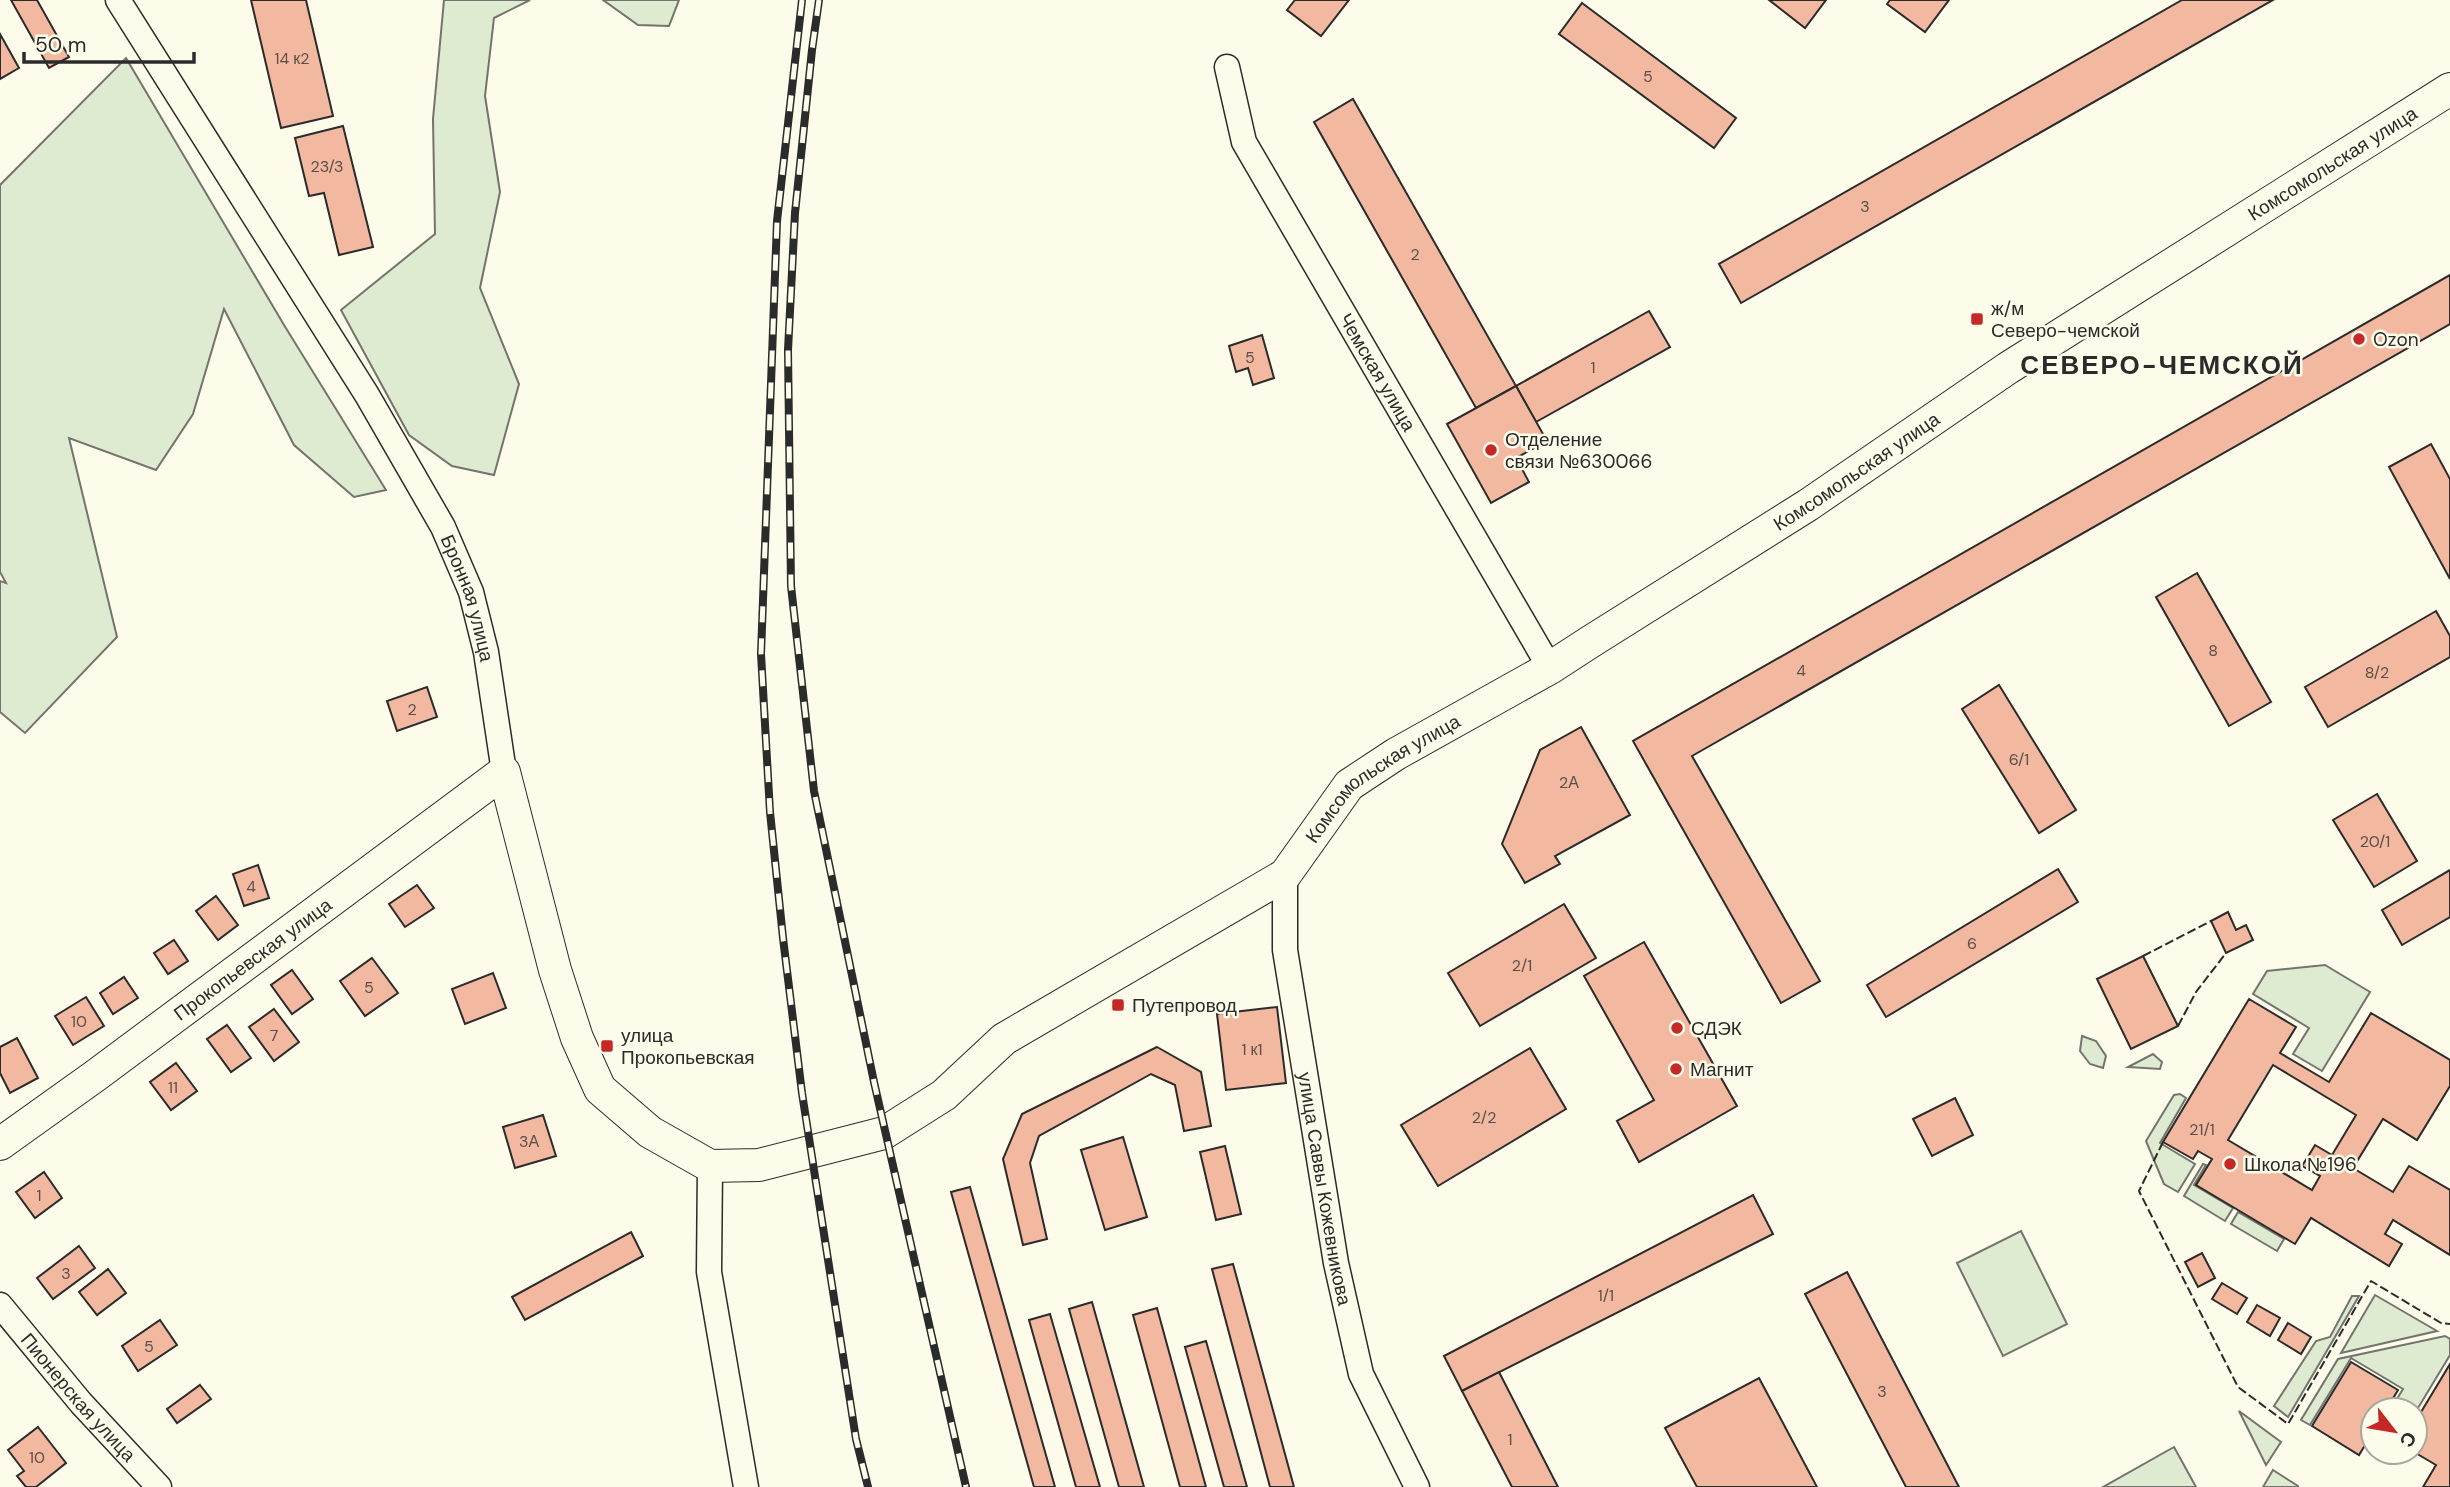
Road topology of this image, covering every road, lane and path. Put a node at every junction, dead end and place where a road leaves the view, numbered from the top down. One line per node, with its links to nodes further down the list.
1 (118, 0): 5 (street, Бронная улица)
2 (1227, 67): 4 (street, Чемская улица)
3 (2450, 89): 4 (main road, Комсомольская улица)
4 (1550, 668): 6 (main road, Комсомольская улица)
5 (504, 772): 7 (main road, Прокопьевская улица); 8 (main road, Бронная улица)
6 (1285, 875): 8 (main road, Бронная улица); 12 (street, улица Саввы Кожевникова)
7 (0, 1143)
8 (710, 1166): 11 (street)
9 (0, 1305): 10 (street, Пионерская улица)
10 (159, 1487)
11 (746, 1487)
12 (1418, 1487)

